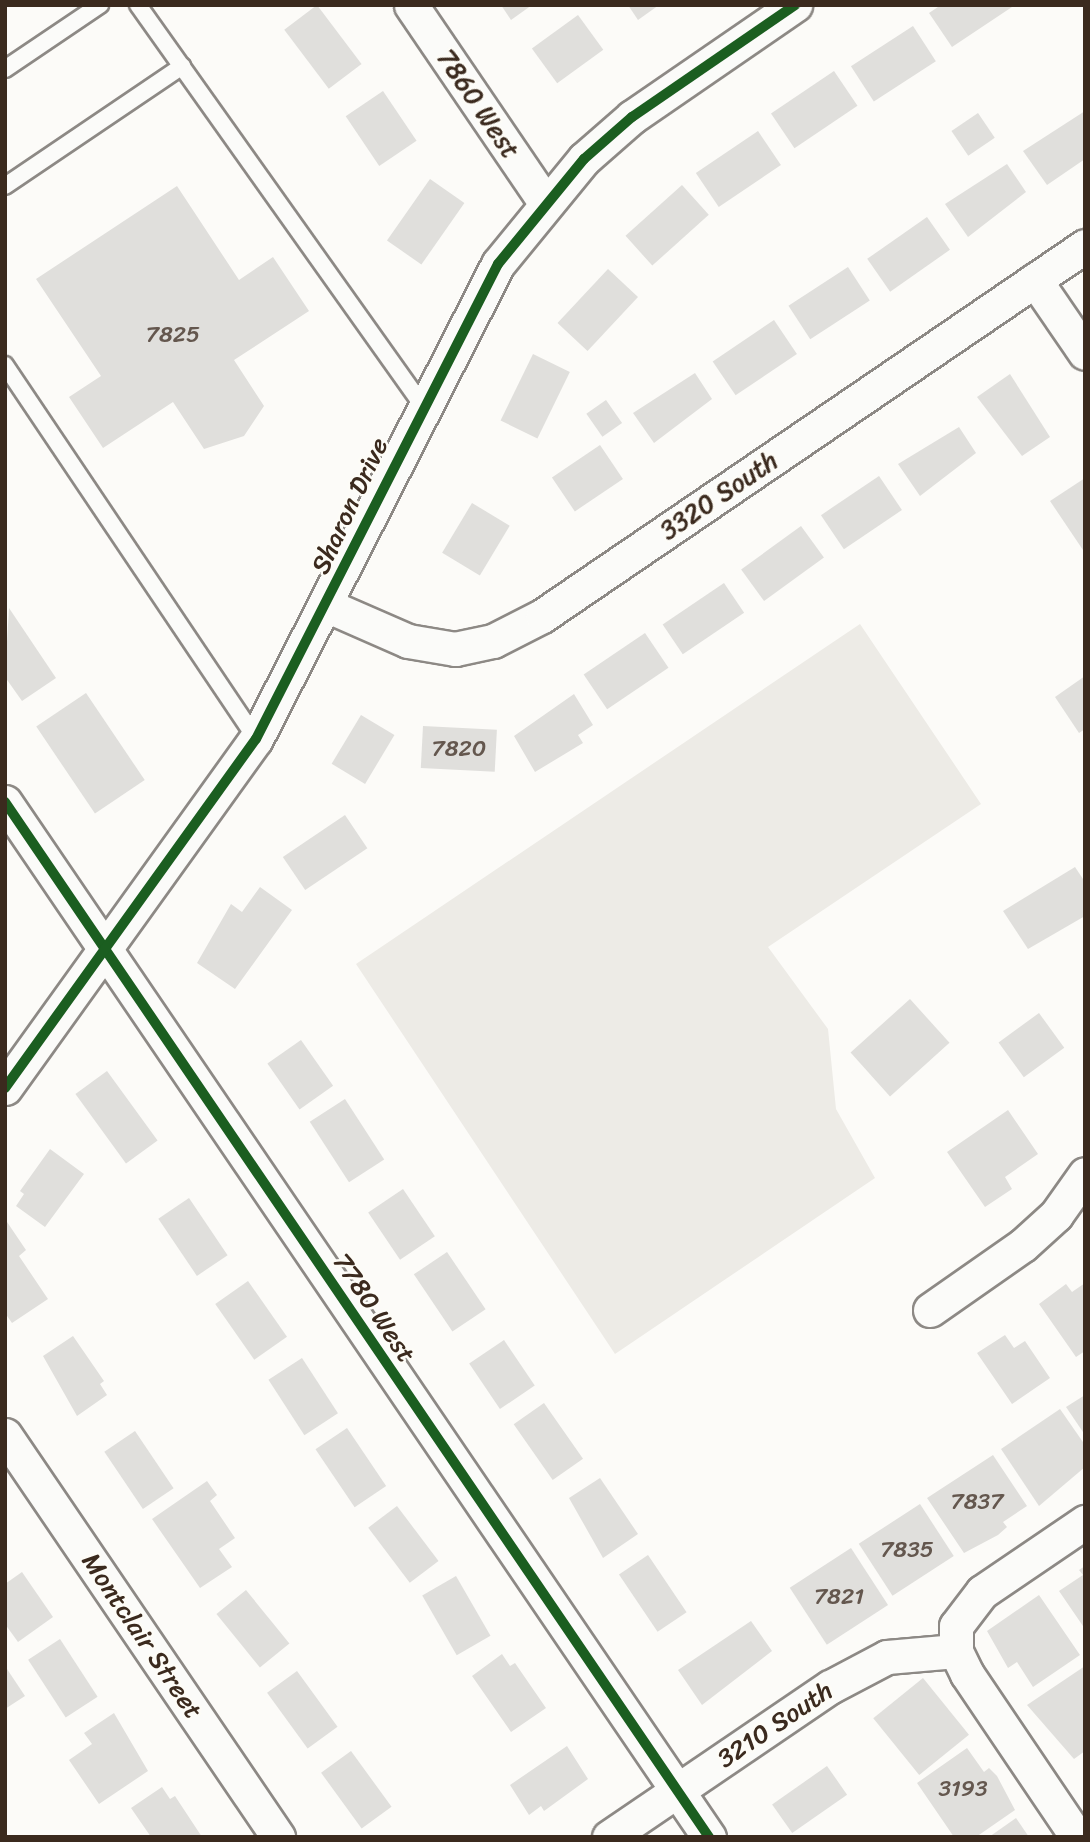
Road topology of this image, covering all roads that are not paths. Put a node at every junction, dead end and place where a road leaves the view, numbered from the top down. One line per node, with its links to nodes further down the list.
1 (100, 5): 6 (lane)
2 (138, 5): 5 (lane)
3 (411, 5): 8 (street, 7860 West)
4 (795, 5): 8 (street, Sharon Drive)
5 (182, 66): 7 (lane); 13 (lane)
6 (5, 69)
7 (5, 186)
8 (545, 202): 13 (street, Sharon Drive)
9 (1085, 247): 10 (street, 3320 South)
10 (1035, 280): 11 (street); 14 (street, 3320 South)
11 (1085, 353)
12 (5, 365): 15 (lane)
13 (423, 406): 14 (street, Sharon Drive)
14 (328, 606): 15 (street, Sharon Drive)
15 (256, 739): 17 (street, Sharon Drive)
16 (5, 802): 17 (street, 7780 West)
17 (105, 952): 18 (street, Sharon Drive); 24 (street, 7780 West)
18 (5, 1088)
19 (1085, 1174): 20 (street)
20 (930, 1310)
21 (5, 1435): 26 (street, Montclair Street)
22 (1085, 1522): 23 (street)
23 (956, 1639): 24 (street, 3210 South); 25 (street)
24 (678, 1790): 27 (street, 3210 South); 28 (street, 7780 West)
25 (1074, 1815)
26 (278, 1837)
27 (609, 1837)
28 (709, 1837)

